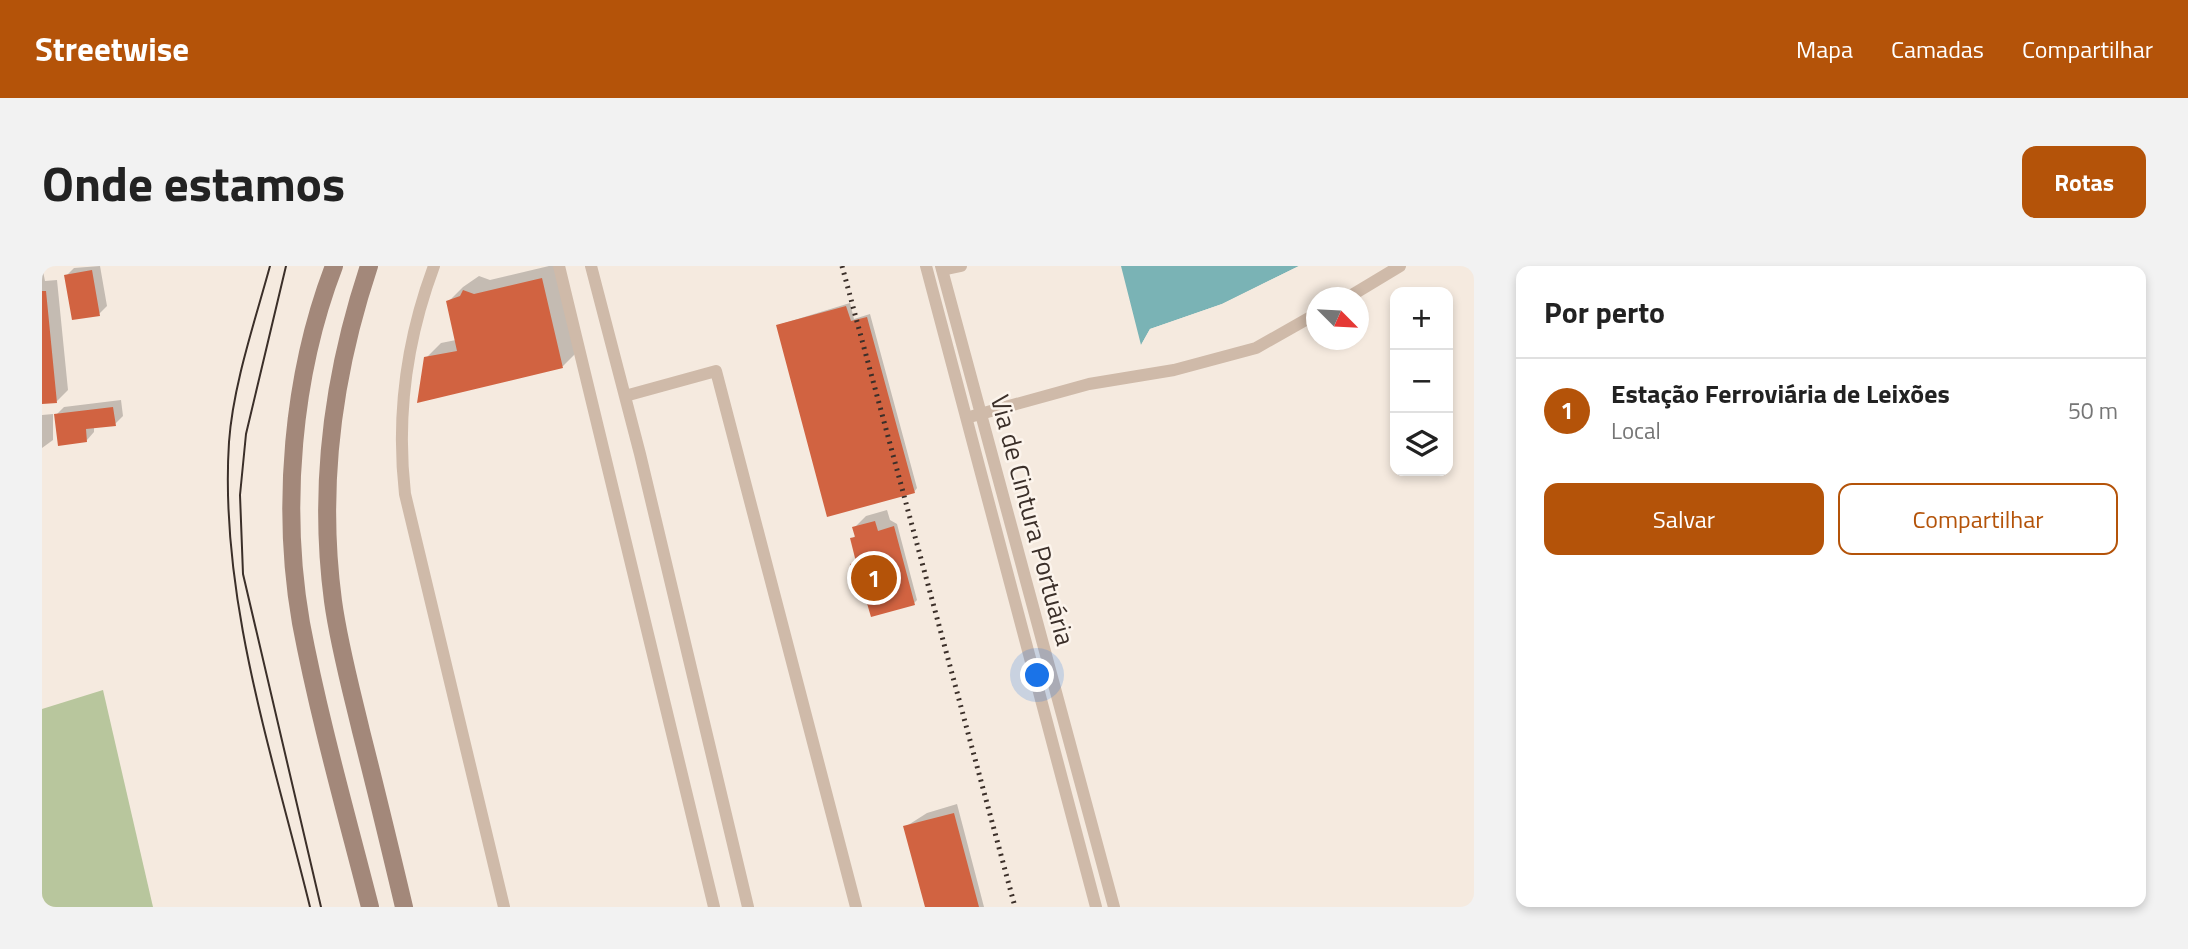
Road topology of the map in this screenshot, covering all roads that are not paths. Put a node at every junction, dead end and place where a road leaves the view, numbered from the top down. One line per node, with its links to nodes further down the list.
1 (334, 266): 15 (main road)
2 (369, 266): 16 (main road)
3 (433, 266): 17 (lane)
4 (559, 266): 18 (lane)
5 (591, 266): 12 (lane)
6 (926, 266): 14 (lane, Via de Cintura Portuária)
7 (961, 266): 9 (lane)
8 (1400, 266): 10 (lane)
9 (942, 268): 13 (lane, Via de Cintura Portuária)
10 (1365, 287)
11 (1306, 320): 13 (lane)
12 (625, 396): 19 (lane); 20 (lane)
13 (981, 414): 14 (lane); 22 (lane, Via de Cintura Portuária)
14 (966, 418): 21 (lane, Via de Cintura Portuária)
15 (370, 907)
16 (404, 907)
17 (504, 907)
18 (714, 907)
19 (748, 907)
20 (856, 907)
21 (1096, 907)
22 (1114, 907)

